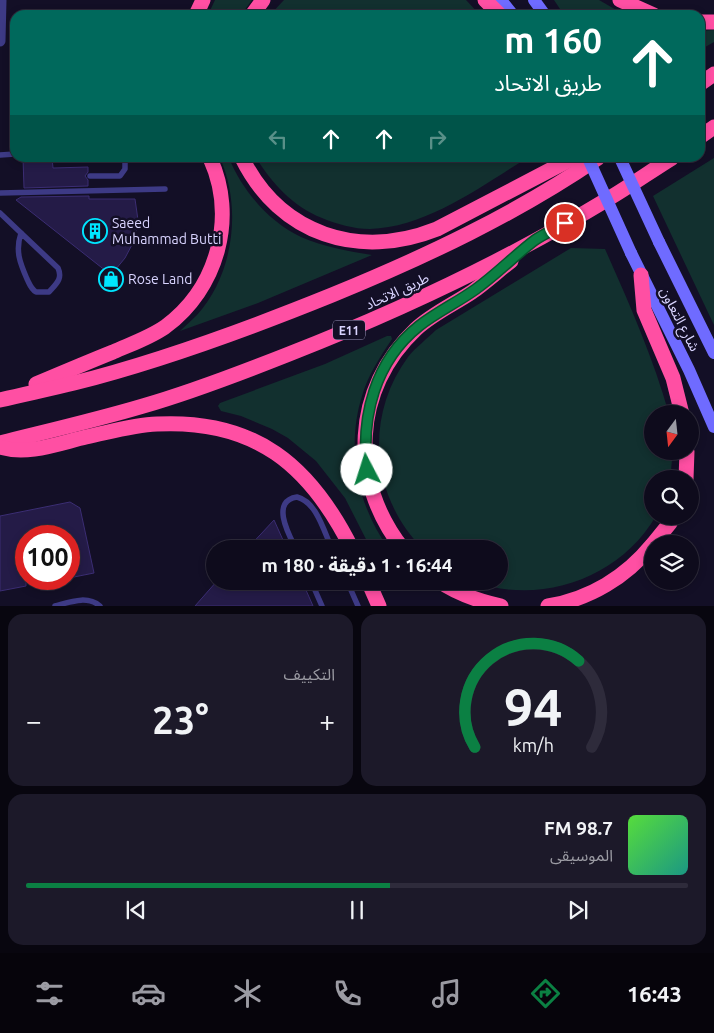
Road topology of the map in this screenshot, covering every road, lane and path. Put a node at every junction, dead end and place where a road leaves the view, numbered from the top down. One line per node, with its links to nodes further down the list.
1 (1, 0): 8 (street)
2 (264, 0): 5 (highway)
3 (484, 0): 6 (highway)
4 (620, 0): 7 (highway)
5 (256, 10)
6 (495, 10)
7 (643, 10)
8 (0, 41)
9 (125, 162): 17 (lane)
10 (211, 162): 25 (highway)
11 (244, 162): 12 (highway)
12 (565, 162)
13 (590, 162): 23 (main road, شارع التعاون, bridge)
14 (592, 162): 25 (highway, طريق الاتحاد)
15 (622, 162): 24 (main road, شارع التعاون, bridge)
16 (666, 162): 22 (highway, طريق الاتحاد / E11)
17 (90, 176)
18 (165, 189): 19 (lane)
19 (0, 193)
20 (0, 213): 21 (lane)
21 (21, 233): 21 (lane)
22 (536, 240): 28 (highway, طريق الاتحاد / E11); 34 (highway)
23 (641, 275): 26 (highway); 27 (main road, شارع التعاون)
24 (714, 353)
25 (0, 400)
26 (680, 405)
27 (714, 427)
28 (0, 445): 33 (highway)
29 (668, 525): 30 (highway)
30 (660, 535)
31 (292, 540): 32 (lane)
32 (328, 540)
33 (347, 540)
34 (396, 540)
35 (644, 553): 48 (highway)
36 (314, 590): 43 (lane)
37 (351, 590): 44 (lane)
38 (368, 590): 45 (lane)
39 (372, 590): 46 (highway)
40 (454, 590): 47 (highway)
41 (54, 606): 42 (lane)
42 (100, 606)
43 (322, 606)
44 (358, 606)
45 (372, 606)
46 (379, 606)
47 (501, 606)
48 (548, 606)

